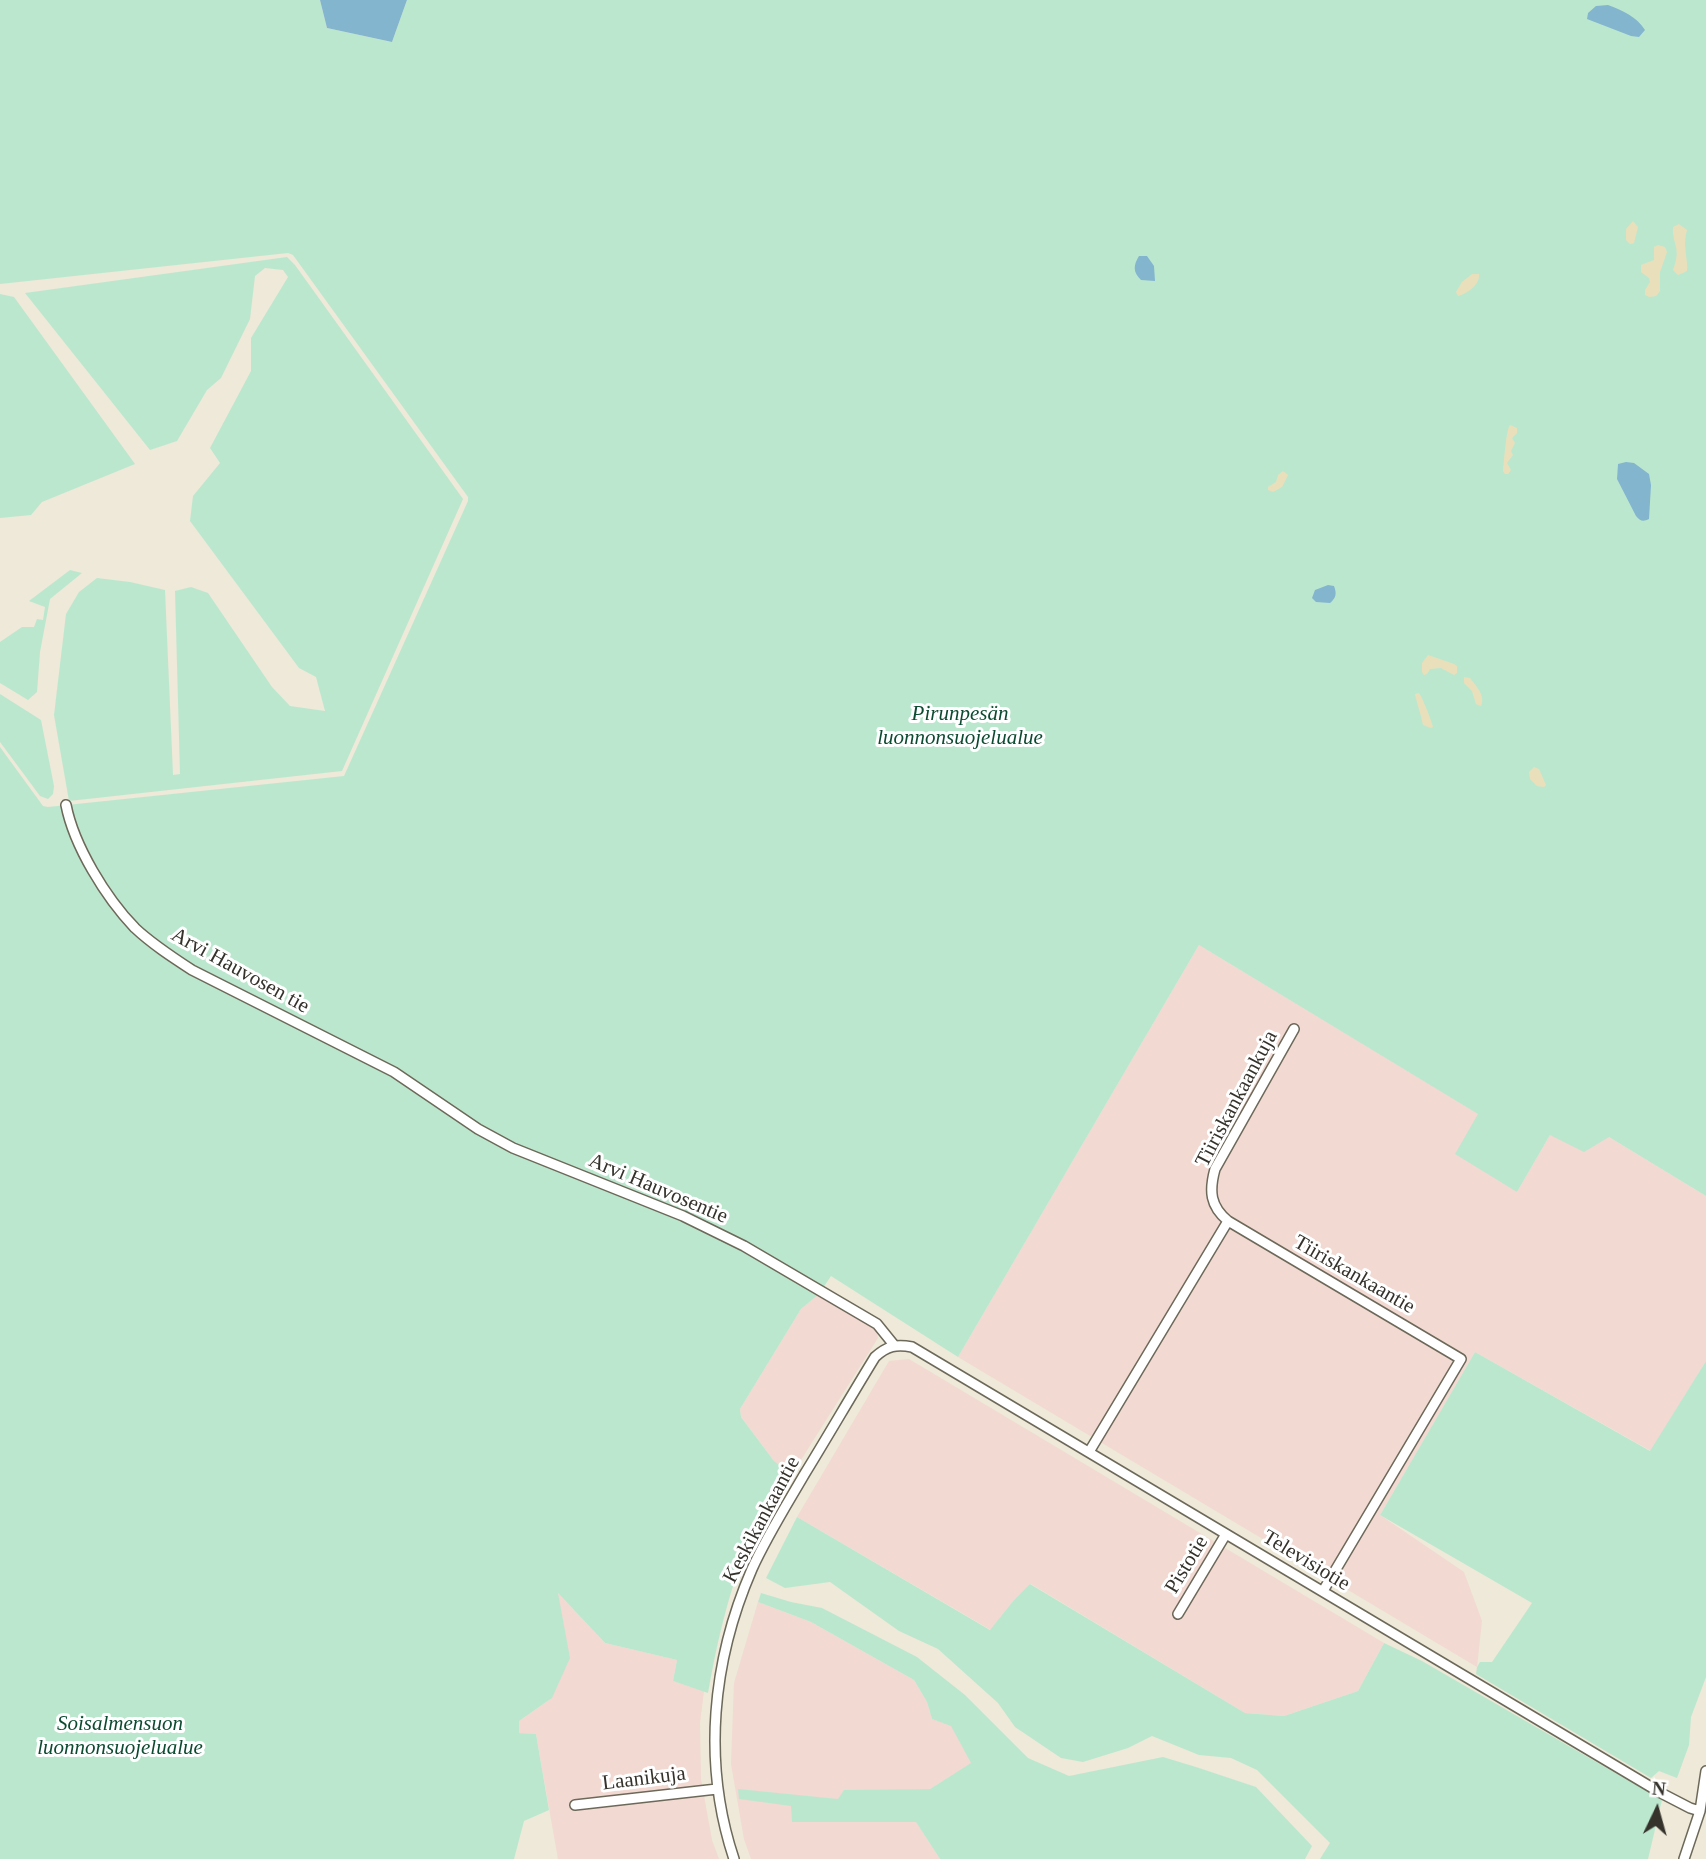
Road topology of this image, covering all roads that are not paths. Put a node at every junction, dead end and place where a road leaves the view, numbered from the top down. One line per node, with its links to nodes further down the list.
1 (66, 805): 3 (street, Arvi Hauvosen tie)
2 (1294, 1029): 4 (street, Tiiriskankaankuja)
3 (400, 1076): 5 (street, Arvi Hauvosentie)
4 (1228, 1221): 6 (street); 8 (street, Tiiriskankaantie)
5 (894, 1345): 6 (street, Televisiotie); 11 (street, Keskikankaantie)
6 (1089, 1452): 7 (street, Televisiotie)
7 (1226, 1534): 8 (street, Televisiotie); 9 (street, Pistotie)
8 (1323, 1591): 13 (street, Televisiotie)
9 (1178, 1614)
10 (1706, 1771): 13 (street)
11 (717, 1789): 12 (street, Laanikuja); 14 (street, Keskikankaantie)
12 (575, 1805)
13 (1700, 1811): 15 (street)
14 (734, 1859)
15 (1684, 1859)

